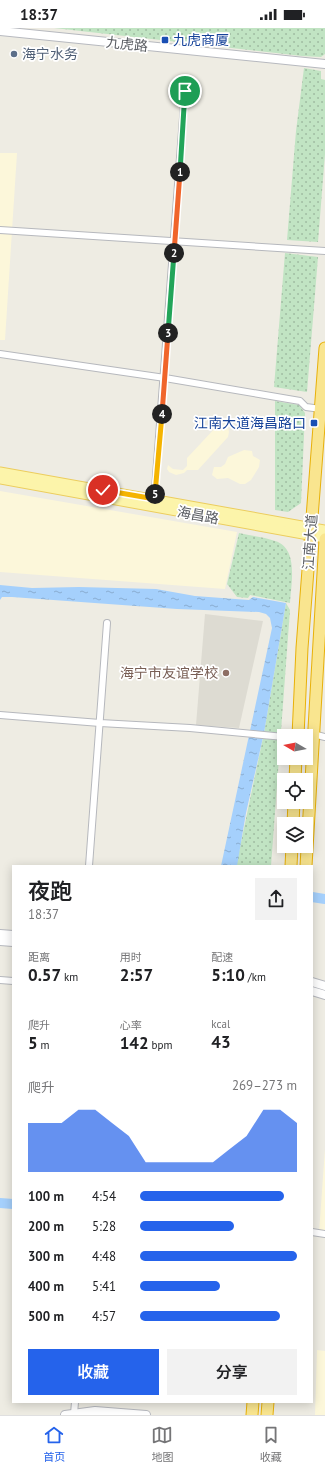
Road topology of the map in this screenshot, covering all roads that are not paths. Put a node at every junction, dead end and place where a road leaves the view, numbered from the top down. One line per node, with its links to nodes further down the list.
1 (0, 31): 2 (street, 九虎路)
2 (325, 64)
3 (185, 91): 5 (street)
4 (0, 230): 5 (street)
5 (174, 242): 6 (street); 9 (street)
6 (325, 251)
7 (325, 348): 10 (highway, 江南大道)
8 (0, 354): 9 (street)
9 (165, 378): 10 (street); 13 (street)
10 (321, 409): 15 (highway, 江南大道)
11 (0, 472): 13 (main road, 海昌路)
12 (0, 479): 13 (main road, 海昌路)
13 (154, 503): 15 (main road, 海昌路)
14 (325, 530): 15 (main road, 海昌路)
15 (311, 531): 16 (main road, 海昌路); 20 (highway, 江南大道)
16 (325, 538): 21 (highway, 江南大道)
17 (107, 623): 19 (street)
18 (0, 715): 19 (street)
19 (100, 724): 22 (street); 26 (street)
20 (298, 729)
21 (313, 734): 23 (street)
22 (277, 736)
23 (325, 737)
24 (311, 765): 28 (highway, 江南大道)
25 (292, 853): 27 (highway)
26 (89, 865)
27 (291, 865)
28 (306, 865)
29 (0, 934): 30 (street)
30 (12, 935)
31 (0, 941): 32 (street)
32 (12, 942)
33 (0, 980): 34 (street)
34 (12, 981)
35 (313, 982): 36 (street)
36 (325, 986)
37 (313, 991): 38 (street)
38 (325, 995)
39 (313, 1232): 40 (street)
40 (325, 1234)
41 (75, 1403): 44 (street)
42 (253, 1403): 47 (highway)
43 (268, 1403): 48 (highway)
44 (74, 1414): 45 (street); 46 (street)
45 (65, 1415)
46 (146, 1415)
47 (252, 1415)
48 (267, 1415)

